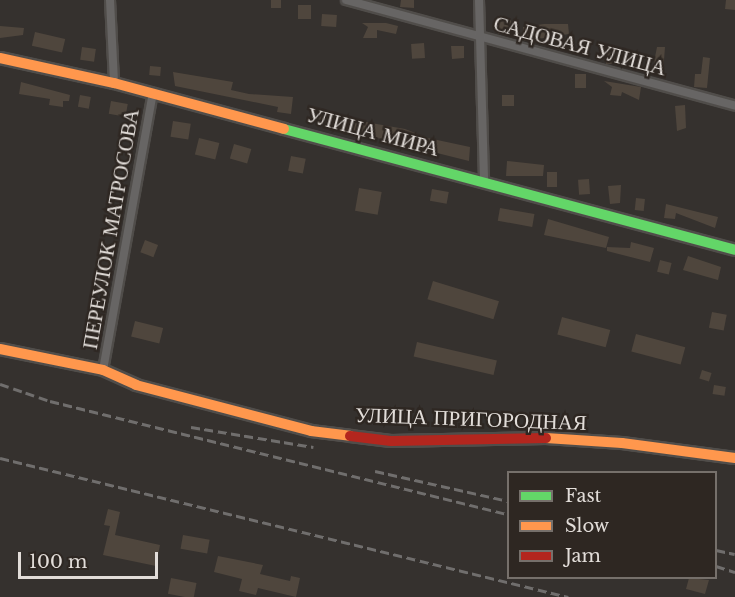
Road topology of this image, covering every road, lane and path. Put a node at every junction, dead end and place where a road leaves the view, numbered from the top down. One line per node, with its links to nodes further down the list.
1 (110, 0): 6 (street, ПЕРЕУЛОК МАТРОСОВА)
2 (346, 0): 4 (street, САДОВАЯ УЛИЦА)
3 (479, 0): 4 (street)
4 (480, 37): 8 (street, САДОВАЯ УЛИЦА); 9 (street)
5 (0, 58): 6 (street, УЛИЦА МИРА)
6 (114, 83): 7 (street, УЛИЦА МИРА)
7 (153, 93): 9 (street, УЛИЦА МИРА); 12 (street, ПЕРЕУЛОК МАТРОСОВА)
8 (735, 106)
9 (484, 182): 10 (street, УЛИЦА МИРА)
10 (735, 250)
11 (0, 349): 12 (street, УЛИЦА ПРИГОРОДНАЯ)
12 (103, 370): 13 (street, УЛИЦА ПРИГОРОДНАЯ)
13 (735, 458)

